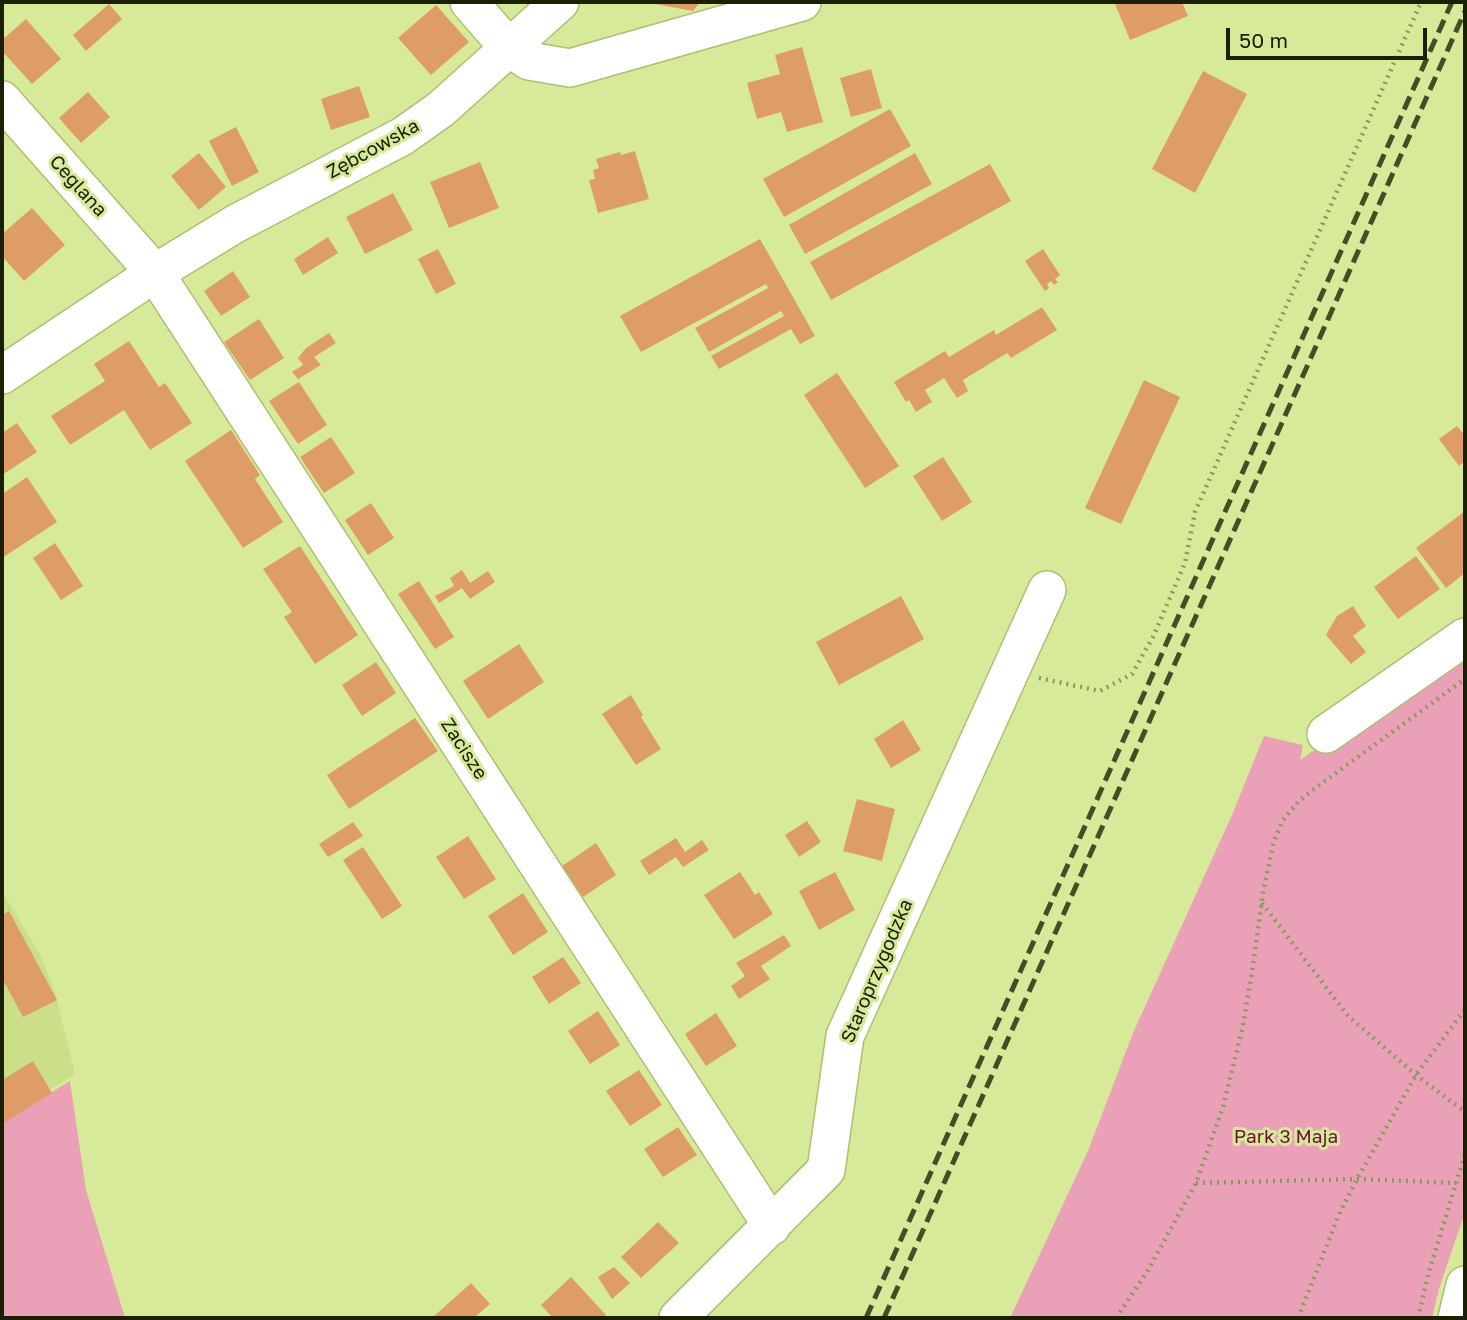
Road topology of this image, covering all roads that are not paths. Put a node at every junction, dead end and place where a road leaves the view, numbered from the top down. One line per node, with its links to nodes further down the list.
1 (469, 2): 4 (street)
2 (560, 2): 4 (street, Zębcowska)
3 (802, 2): 4 (street)
4 (509, 48): 6 (street, Zębcowska)
5 (2, 100): 6 (street, Ceglana)
6 (155, 273): 7 (street, Zębcowska); 11 (street, Zacisze)
7 (2, 375)
8 (1047, 590): 11 (street, Staroprzygodzka)
9 (1465, 637): 10 (street)
10 (1326, 734)
11 (772, 1226): 12 (street, Staroprzygodzka)
12 (678, 1318)

